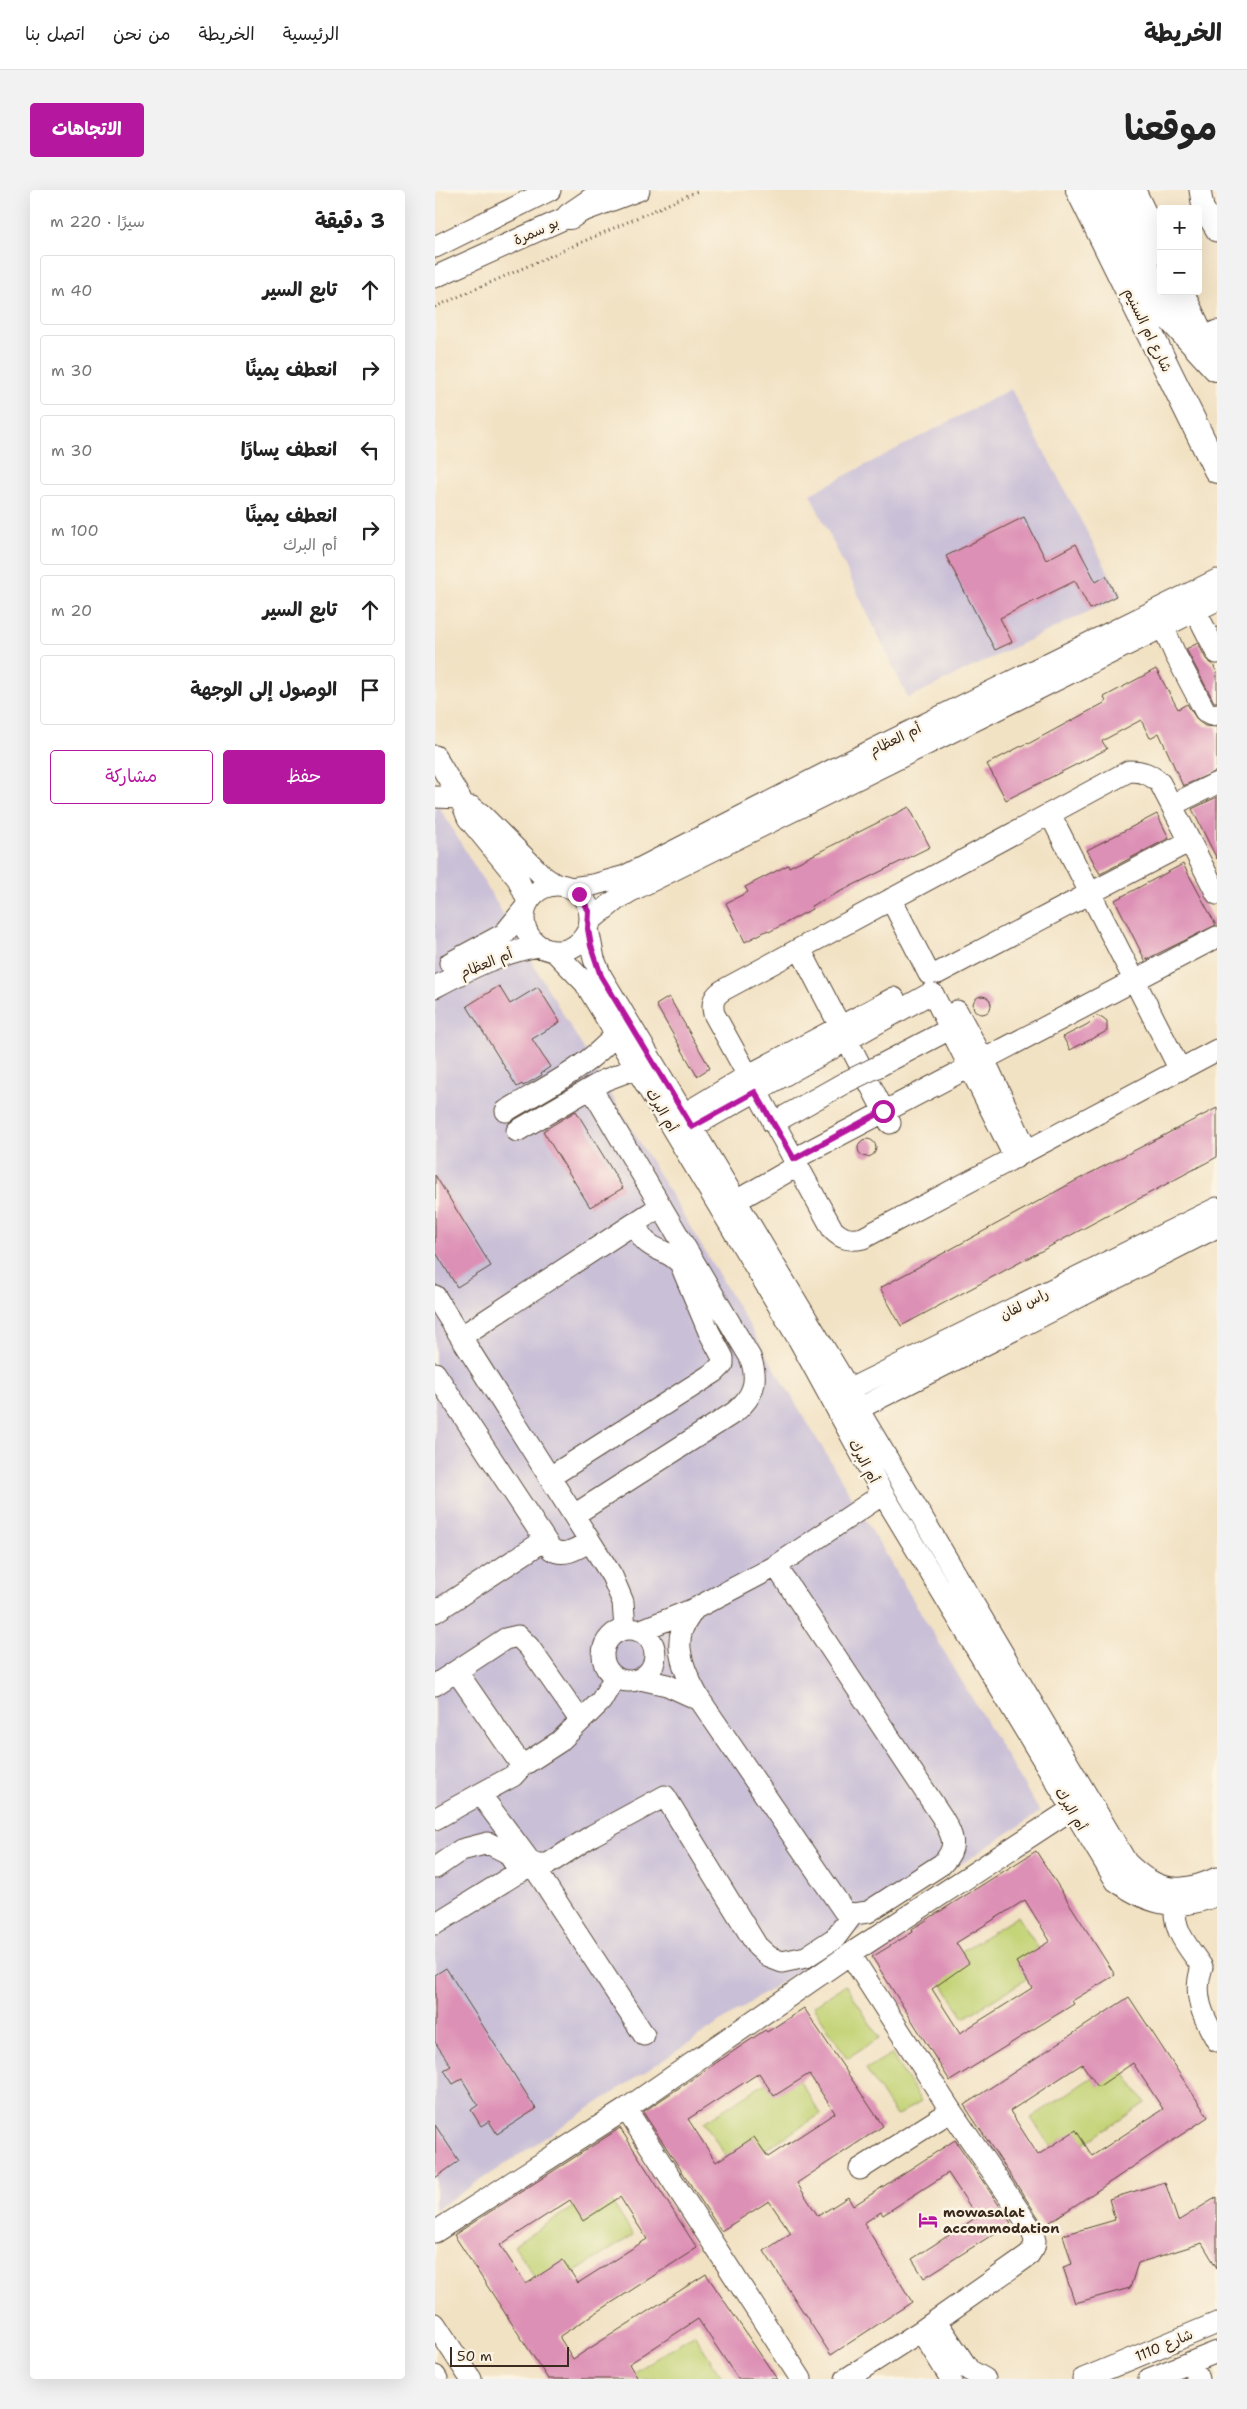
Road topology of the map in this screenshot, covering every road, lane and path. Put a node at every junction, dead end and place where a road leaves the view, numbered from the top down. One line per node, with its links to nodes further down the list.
1 (550, 190): 11 (street)
2 (607, 190): 9 (main road)
3 (639, 190): 9 (street, بو سمرة)
4 (700, 190): 15 (path)
5 (1079, 190): 17 (main road, شارع ام السنيم)
6 (1107, 190): 16 (main road)
7 (1132, 190): 12 (main road)
8 (1200, 190): 10 (street)
9 (570, 216): 13 (street, بو سمرة)
10 (1217, 231)
11 (435, 247)
12 (1161, 250)
13 (435, 277)
14 (1182, 295): 16 (main road)
15 (435, 307)
16 (1214, 349)
17 (1217, 470)
18 (1217, 580): 20 (street, أم العظام)
19 (1217, 600): 20 (street, أم العظام)
20 (1191, 603): 21 (street, أم العظام); 22 (street)
21 (1160, 618): 23 (street); 25 (street, أم العظام)
22 (1217, 653)
23 (1217, 714)
24 (435, 756): 28 (street)
25 (836, 779): 33 (street, أم العظام); 37 (street, أم العظام)
26 (1217, 783): 29 (street)
27 (435, 797): 28 (street)
28 (460, 798): 33 (street); 36 (street)
29 (1172, 805): 30 (street); 31 (street)
30 (1050, 814): 34 (street); 35 (street)
31 (1193, 846): 32 (street); 34 (street)
32 (1215, 884)
33 (563, 886): 36 (street); 37 (street)
34 (1093, 898): 43 (street); 45 (street)
35 (891, 899): 40 (street); 43 (street)
36 (527, 905): 39 (street); 42 (street, أم العظام)
37 (589, 925): 39 (street); 57 (street, أم البرك)
38 (1217, 937): 45 (street)
39 (547, 948): 44 (street, أم العظام); 48 (street, أم البرك)
40 (800, 949): 47 (street); 53 (street)
41 (1217, 950): 45 (street)
42 (435, 970)
43 (935, 984): 46 (street); 47 (street); 51 (street)
44 (435, 986)
45 (1137, 987): 51 (street); 52 (street)
46 (950, 1028): 51 (street); 58 (street, bridge)
47 (842, 1033): 53 (street); 56 (street)
48 (616, 1034): 50 (street, أم البرك); 55 (street)
49 (1217, 1050): 52 (street)
50 (637, 1068): 54 (street); 68 (street, أم البرك)
51 (979, 1068): 56 (street); 60 (street)
52 (1181, 1070): 60 (street)
53 (751, 1084): 57 (street); 58 (street)
54 (591, 1088): 59 (street); 63 (street)
55 (506, 1111)
56 (887, 1117): 61 (street)
57 (688, 1121): 62 (street, أم البرك)
58 (773, 1123): 61 (street)
59 (517, 1130)
60 (1021, 1155): 61 (street)
61 (797, 1166): 62 (street)
62 (736, 1201): 68 (street, أم البرك)
63 (661, 1206): 65 (street); 74 (street)
64 (1217, 1208): 71 (street, راس لفان)
65 (635, 1223): 69 (street); 72 (street)
66 (1217, 1227): 71 (street, راس لفان)
67 (435, 1296): 69 (street)
68 (807, 1335): 71 (street, أم البرك)
69 (462, 1336): 72 (street)
70 (435, 1373): 75 (street)
71 (844, 1404): 73 (street, أم البرك); 94 (street, أم البرك)
72 (550, 1477): 74 (street)
73 (883, 1494): 77 (street); 90 (street, أم البرك)
74 (574, 1515): 76 (street)
75 (545, 1540): 76 (street); 79 (street)
76 (590, 1541): 80 (street)
77 (776, 1566): 78 (street); 97 (street)
78 (693, 1610): 80 (street); 81 (street); 86 (street)
79 (435, 1612)
80 (632, 1630): 81 (street); 83 (street)
81 (656, 1655): 84 (street)
82 (457, 1672): 85 (street); 87 (street); 88 (street)
83 (615, 1677): 84 (street); 87 (street)
84 (640, 1679): 86 (street)
85 (435, 1685)
86 (700, 1700): 97 (street)
87 (580, 1720): 88 (street)
88 (522, 1766): 89 (street)
89 (480, 1794): 91 (street); 93 (street)
90 (1072, 1810): 96 (street, أم البرك); 99 (street)
91 (437, 1813)
92 (435, 1868): 93 (street)
93 (526, 1868): 97 (street); 98 (street); 101 (street)
94 (1217, 1878)
95 (1217, 1895): 96 (street, أم البرك)
96 (1175, 1905): 100 (street)
97 (853, 1914)
98 (435, 1923)
99 (850, 1954): 103 (street); 104 (street)
100 (1210, 1964): 102 (street)
101 (638, 2040)
102 (1217, 2041)
103 (626, 2109): 106 (street); 113 (street)
104 (951, 2111): 105 (street); 109 (street)
105 (860, 2169)
106 (435, 2232)
107 (1217, 2323): 117 (street, شارع 1110)
108 (435, 2324): 112 (street)
109 (928, 2326): 114 (street); 115 (street); 116 (street)
110 (1217, 2352): 111 (street, شارع 1110)
111 (1194, 2371): 118 (street, شارع 1110)
112 (471, 2379)
113 (801, 2379)
114 (847, 2379)
115 (951, 2379)
116 (985, 2379)
117 (1083, 2379)
118 (1149, 2379)

